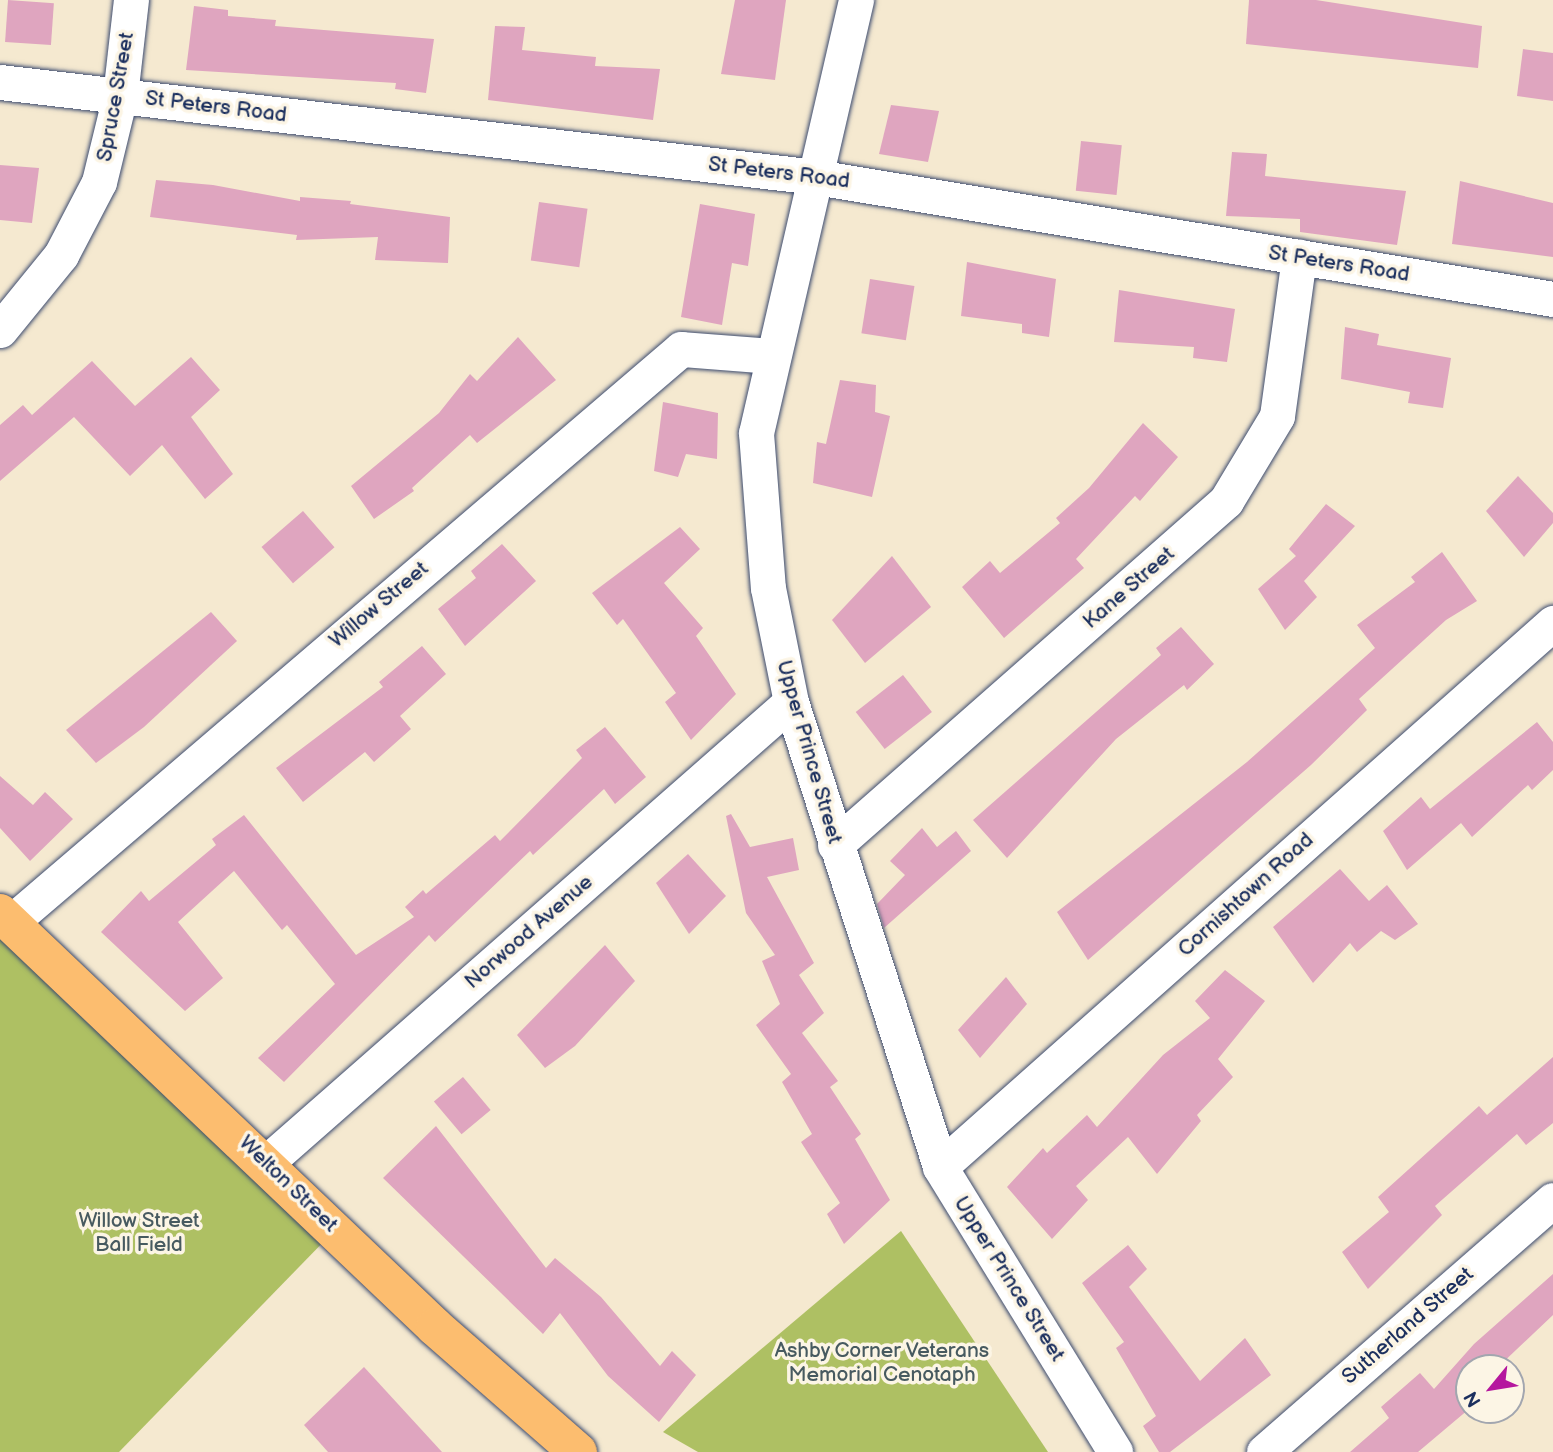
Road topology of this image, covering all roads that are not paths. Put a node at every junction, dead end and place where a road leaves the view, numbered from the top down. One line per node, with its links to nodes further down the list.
1 (131, 0): 4 (street, Spruce Street)
2 (856, 0): 5 (street, Upper Prince Street)
3 (0, 82): 4 (street, St Peters Road)
4 (120, 96): 5 (street, St Peters Road); 8 (street, Spruce Street)
5 (816, 177): 6 (street, St Peters Road); 9 (street, Upper Prince Street)
6 (1299, 257): 7 (street, St Peters Road); 12 (street, Kane Street)
7 (1553, 299)
8 (0, 330)
9 (771, 356): 11 (street, Upper Prince Street); 13 (street, Willow Street)
10 (1553, 623): 15 (street, Cornishtown Road)
11 (791, 702): 12 (street, Upper Prince Street); 14 (street, Norwood Avenue)
12 (835, 845): 15 (street, Upper Prince Street)
13 (5, 918): 14 (main road, Welton Street)
14 (267, 1162): 17 (main road, Welton Street)
15 (940, 1167): 18 (street, Upper Prince Street)
16 (1553, 1200): 19 (street, Sutherland Street)
17 (562, 1448)
18 (1115, 1452)
19 (1264, 1452)

